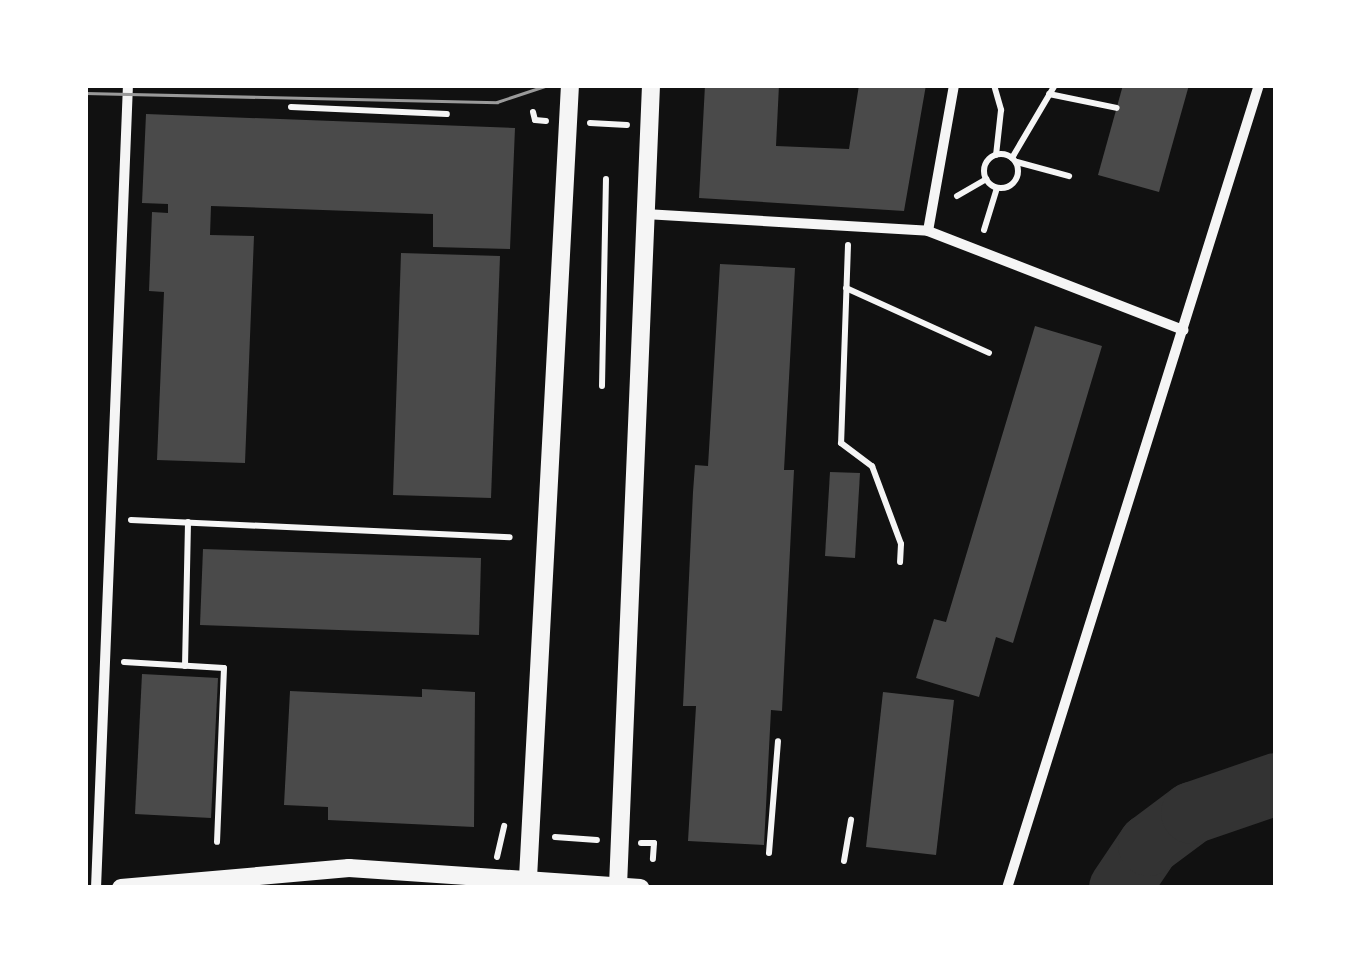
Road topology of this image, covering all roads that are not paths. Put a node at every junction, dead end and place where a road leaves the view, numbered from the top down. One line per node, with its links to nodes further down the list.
1 (128, 85): 12 (street)
2 (562, 85): 6 (street)
3 (651, 85): 7 (street)
4 (954, 85): 8 (street)
5 (1259, 85): 9 (street)
6 (570, 86): 10 (street)
7 (645, 214): 8 (street); 11 (street)
8 (928, 230): 9 (street)
9 (1183, 330): 15 (street)
10 (528, 878): 11 (street); 13 (street)
11 (618, 886): 14 (street)
12 (96, 888)
13 (121, 888)
14 (640, 888)
15 (1007, 888)

